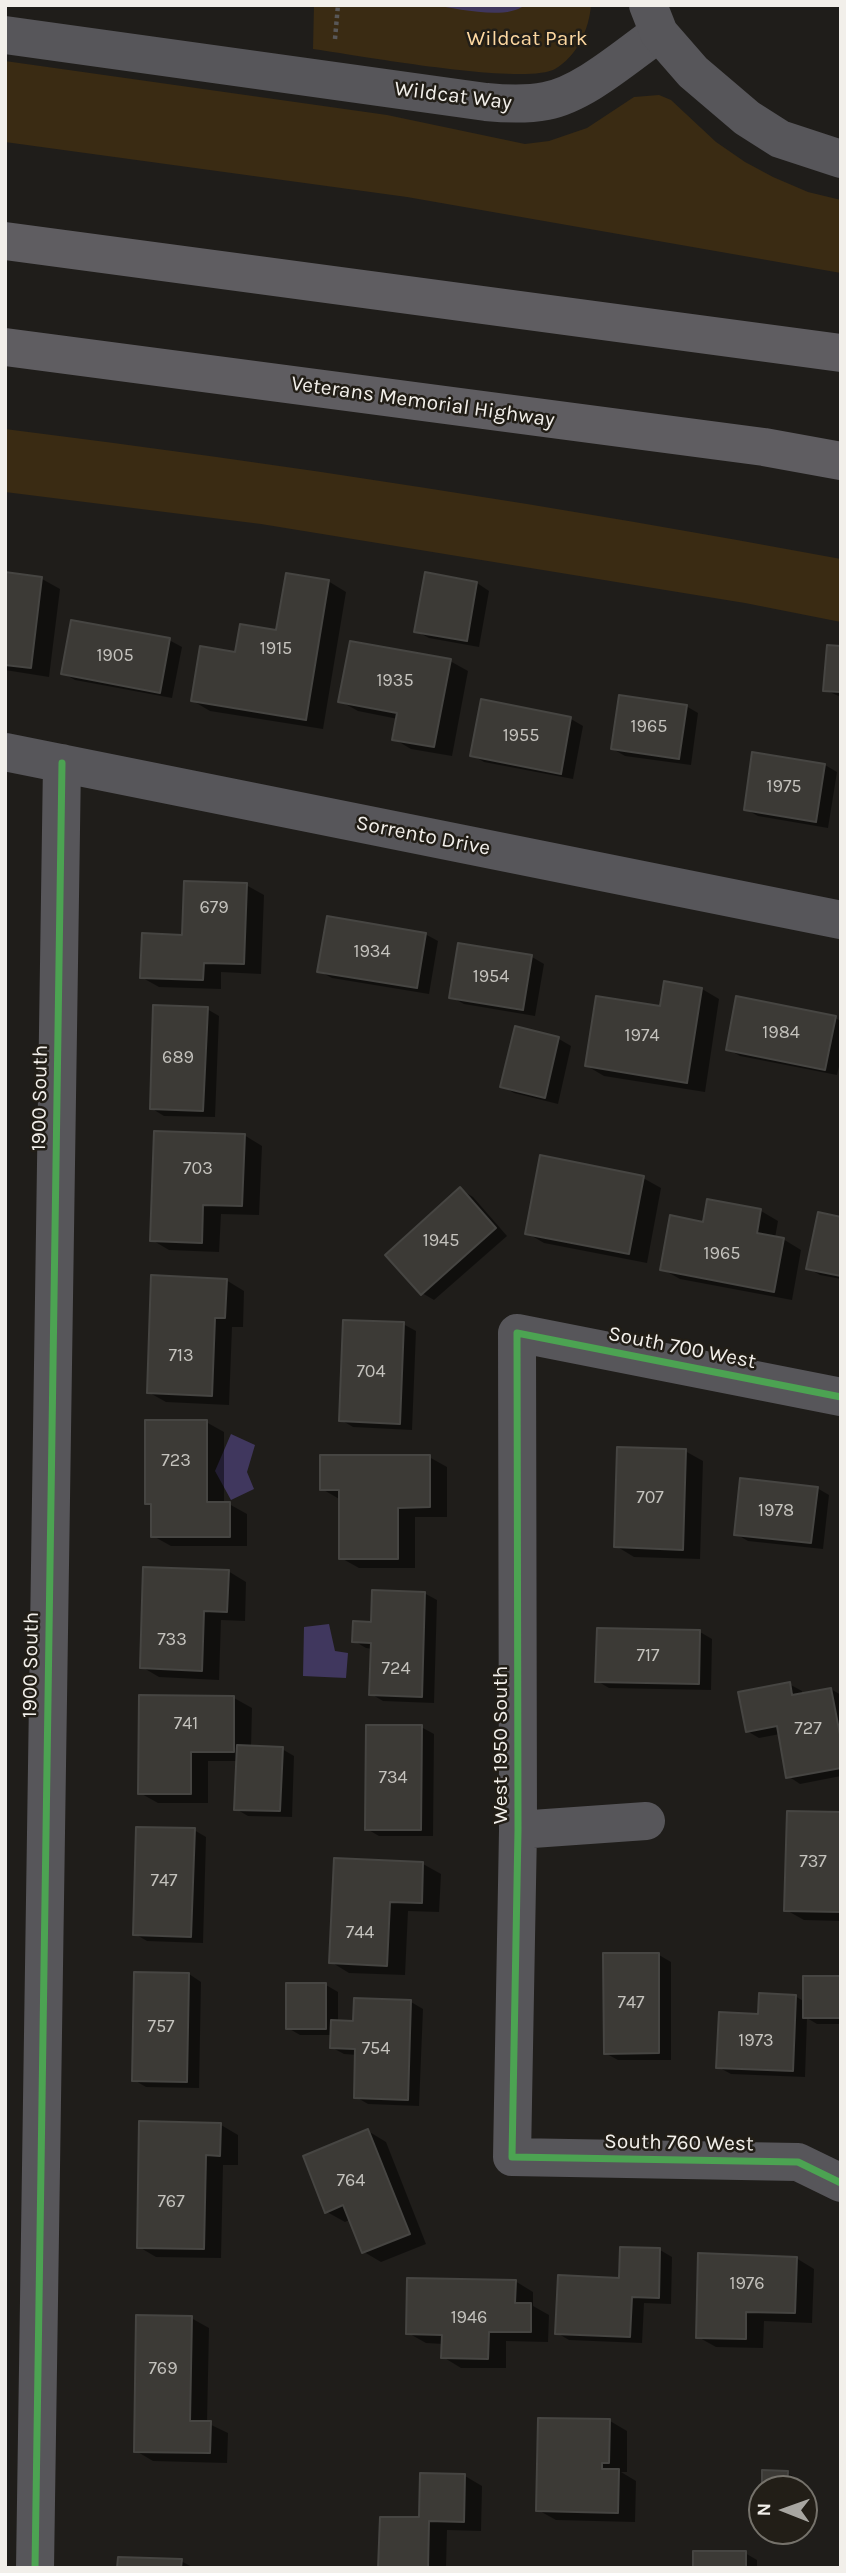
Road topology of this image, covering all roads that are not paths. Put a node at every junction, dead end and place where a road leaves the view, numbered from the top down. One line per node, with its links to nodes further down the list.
1 (653, 19): 2 (street, Wildcat Way); 3 (street, Wildcat Way)
2 (5, 35)
3 (841, 159)
4 (5, 241): 6 (highway)
5 (5, 347): 7 (highway, Veterans Memorial Highway)
6 (841, 353)
7 (841, 461)
8 (5, 752): 9 (street, Sorrento Drive)
9 (62, 764): 10 (street, Sorrento Drive); 17 (street, 1900 South)
10 (841, 920)
11 (517, 1333): 12 (street, South 700 West); 14 (street, West 1950 South)
12 (841, 1397)
13 (646, 1821): 14 (street)
14 (518, 1830): 15 (street, West 1950 South)
15 (512, 2157): 16 (street, South 760 West)
16 (841, 2183)
17 (35, 2568)

